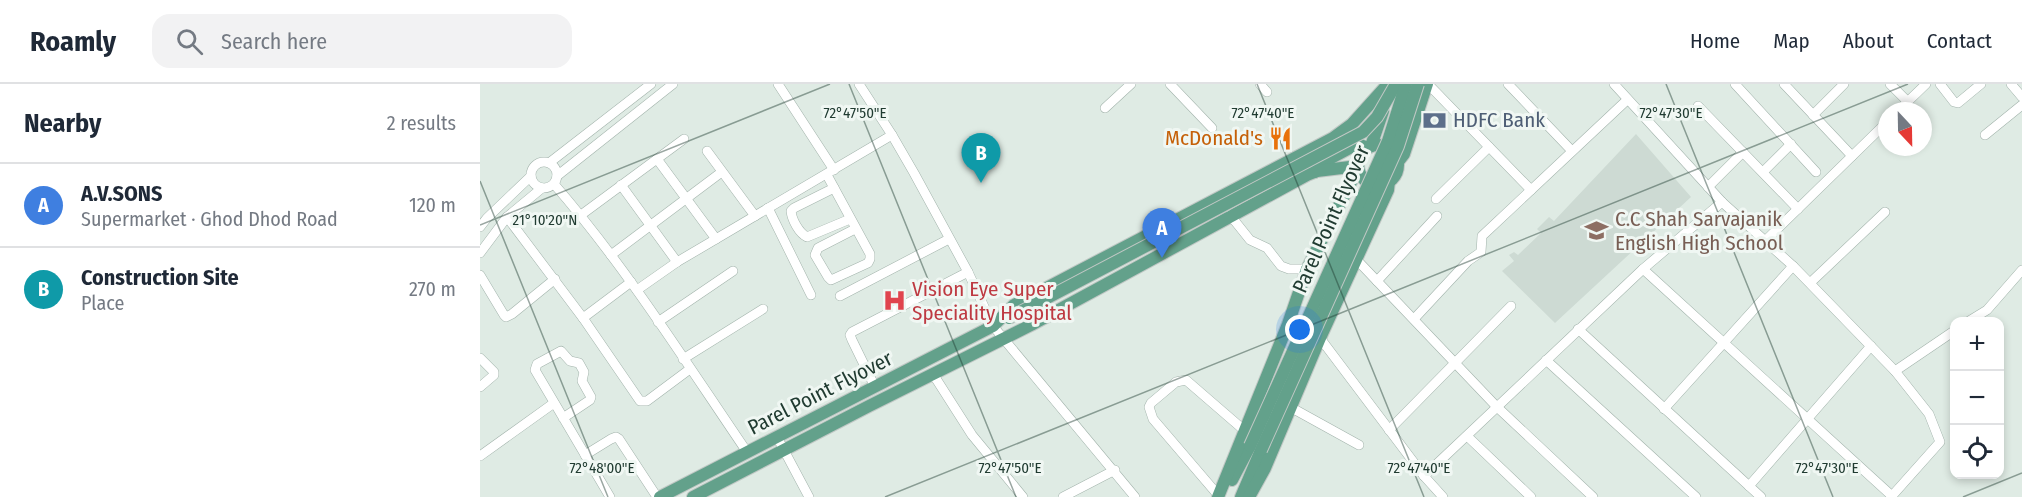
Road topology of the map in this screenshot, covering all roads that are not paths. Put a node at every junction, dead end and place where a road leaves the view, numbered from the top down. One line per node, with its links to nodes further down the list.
1 (651, 84): 41 (street)
2 (673, 84): 50 (street)
3 (778, 84): 44 (street)
4 (859, 84): 30 (street)
5 (1131, 84): 26 (street)
6 (1170, 84): 28 (street)
7 (1392, 84): 34 (main road); 98 (main road, Parel Point Flyover, bridge)
8 (1406, 84): 126 (main road, Parel Point Flyover, bridge)
9 (1418, 84): 126 (main road, Parel Point Flyover, bridge)
10 (1428, 84): 35 (street); 42 (main road)
11 (1614, 84): 22 (street)
12 (1735, 84): 33 (street)
13 (1786, 84): 27 (street)
14 (1844, 84): 27 (street)
15 (1890, 84): 23 (street)
16 (1926, 84): 23 (street)
17 (1940, 84): 18 (street)
18 (1981, 84)
19 (2011, 84): 21 (street)
20 (1511, 85): 37 (street)
21 (2022, 97)
22 (1627, 100): 37 (street); 53 (street)
23 (1908, 102)
24 (2022, 105): 31 (street)
25 (1698, 106): 38 (street)
26 (1105, 108)
27 (1813, 115): 39 (street)
28 (1212, 128)
29 (1878, 131): 39 (street)
30 (892, 135): 44 (street); 73 (street)
31 (1985, 135)
32 (684, 139): 40 (street)
33 (1791, 144): 45 (street); 46 (street)
34 (1369, 147): 42 (main road); 43 (main road); 47 (main road)
35 (1489, 147): 56 (street); 58 (street)
36 (707, 151): 65 (street)
37 (1572, 151): 56 (street)
38 (1743, 152): 45 (street); 53 (street)
39 (1852, 156): 61 (street)
40 (657, 159): 52 (street); 57 (street)
41 (549, 163): 49 (street); 50 (street)
42 (1398, 163): 51 (main road)
43 (1358, 167): 47 (main road); 51 (main road); 80 (main road)
44 (830, 172): 55 (street); 60 (street)
45 (1762, 172): 61 (street)
46 (1816, 172)
47 (1314, 173): 64 (main road)
48 (719, 174): 57 (street)
49 (531, 176): 54 (street); 70 (street)
50 (555, 180): 54 (street); 63 (street)
51 (1389, 181): 77 (main road)
52 (621, 185): 63 (street); 69 (street)
53 (1708, 187): 59 (street)
54 (542, 188): 67 (street)
55 (834, 188): 68 (street); 68 (street)
56 (1531, 190): 96 (street)
57 (686, 198): 69 (street); 72 (street)
58 (1436, 199)
59 (1722, 202): 74 (street); 81 (street)
60 (768, 208): 65 (street); 90 (street)
61 (1798, 209): 74 (street)
62 (1885, 212): 88 (street)
63 (581, 215): 76 (street)
64 (1230, 215): 80 (street); 102 (main road)
65 (755, 216): 72 (street)
66 (1437, 216): 87 (street)
67 (507, 217): 75 (street); 86 (street)
68 (850, 219): 71 (street)
69 (650, 225): 76 (street); 78 (street)
70 (480, 227)
71 (855, 229): 71 (street)
72 (716, 239): 78 (street)
73 (949, 239): 84 (street); 91 (street)
74 (1765, 241): 79 (street)
75 (480, 252)
76 (610, 255): 89 (street)
77 (1356, 259): 87 (street); 103 (main road)
78 (677, 262): 89 (street)
79 (1793, 266): 88 (street); 104 (street)
80 (1307, 269): 99 (main road)
81 (1643, 269): 100 (street); 104 (street)
82 (2022, 270): 94 (street)
83 (734, 271): 97 (street)
84 (968, 272): 98 (street); 114 (street)
85 (480, 275): 86 (street)
86 (555, 279): 95 (street)
87 (1377, 280): 96 (street)
88 (1810, 283): 105 (street)
89 (634, 286): 95 (street); 97 (street)
90 (811, 294)
91 (840, 296)
92 (1511, 306): 109 (street)
93 (763, 309): 107 (street)
94 (1976, 317)
95 (583, 318): 110 (street)
96 (1414, 320): 109 (street)
97 (658, 321): 107 (street)
98 (1000, 322): 102 (street); 114 (main road, Parel Point Flyover)
99 (1288, 324): 103 (street); 122 (main road)
100 (1578, 329): 108 (street); 118 (street)
101 (1950, 334): 111 (street)
102 (1003, 338): 112 (main road); 131 (street)
103 (1320, 338): 117 (main road); 121 (street)
104 (1724, 343): 118 (street); 120 (street)
105 (1871, 346): 111 (street); 120 (street)
106 (480, 358): 113 (street)
107 (683, 358): 110 (street)
108 (1546, 360): 116 (street); 148 (street)
109 (1455, 363): 116 (street); 121 (street)
110 (690, 369): 128 (street)
111 (1895, 371): 135 (street)
112 (933, 374): 127 (main road); 140 (street)
113 (480, 387)
114 (875, 387): 124 (main road, Parel Point Flyover)
115 (554, 403): 119 (street); 119 (street); 130 (street)
116 (1496, 406): 123 (street); 147 (street)
117 (1292, 408): 125 (street); 144 (main road)
118 (1664, 409): 133 (street)
119 (563, 418): 129 (street)
120 (1807, 419): 133 (street); 135 (street)
121 (1389, 430): 132 (street)
122 (1245, 431): 134 (main road); 134 (street)
123 (1467, 436): 132 (street); 146 (street)
124 (777, 437): 127 (street); 128 (main road, Parel Point Flyover)
125 (1359, 445)
126 (1255, 448): 134 (main road, Parel Point Flyover); 143 (main road, Parel Point Flyover)
127 (784, 450): 138 (main road); 139 (street)
128 (747, 452): 137 (main road, Parel Point Flyover)
129 (585, 455): 136 (street); 137 (street)
130 (480, 456)
131 (1115, 470): 141 (street); 142 (street)
132 (1424, 476): 145 (street)
133 (1749, 486): 149 (street)
134 (1220, 496)
135 (1892, 496)
136 (610, 497)
137 (658, 497)
138 (693, 497)
139 (809, 497)
140 (1023, 497)
141 (1063, 497)
142 (1136, 497)
143 (1241, 497)
144 (1249, 497)
145 (1443, 497)
146 (1531, 497)
147 (1593, 497)
148 (1696, 497)
149 (1761, 497)

